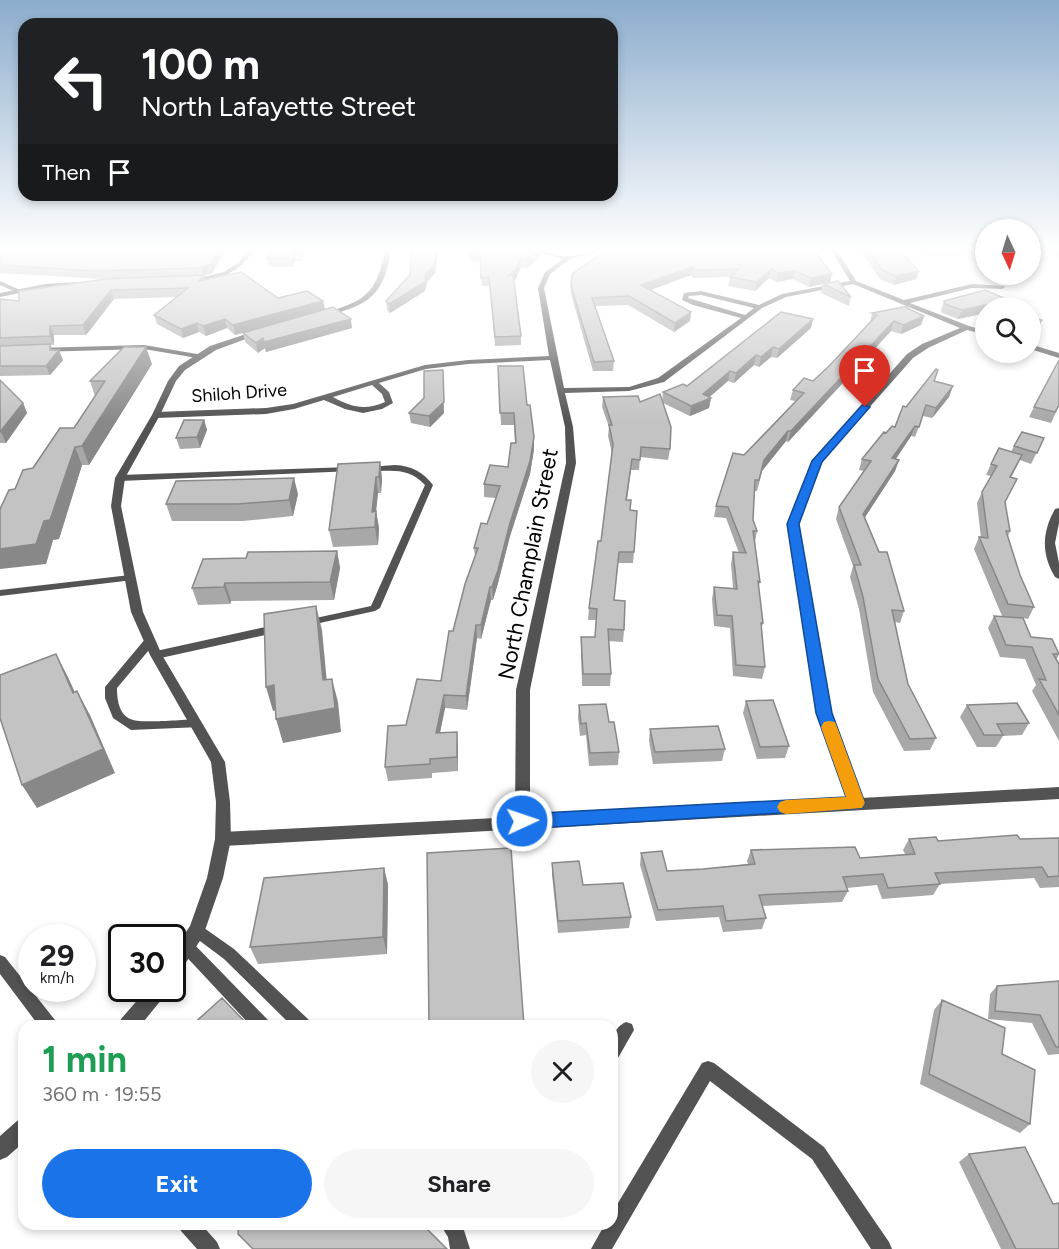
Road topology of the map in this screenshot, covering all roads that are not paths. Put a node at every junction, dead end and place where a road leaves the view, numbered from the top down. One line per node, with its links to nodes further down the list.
1 (351, 305): 9 (street)
2 (544, 305): 17 (street, North Champlain Street)
3 (699, 305): 8 (street)
4 (753, 305): 7 (street)
5 (763, 305): 7 (street)
6 (912, 305): 10 (street)
7 (760, 307): 8 (street)
8 (745, 317): 19 (street)
9 (311, 319)
10 (966, 328): 11 (street); 31 (street)
11 (975, 330)
12 (265, 331): 15 (street)
13 (1041, 349): 16 (street)
14 (24, 350): 15 (street)
15 (197, 356): 21 (street)
16 (1059, 356)
17 (553, 358): 18 (street, Shiloh Drive); 19 (street, North Champlain Street)
18 (373, 382): 20 (street, Shiloh Drive); 20 (street)
19 (563, 391): 32 (street, North Champlain Street)
20 (324, 396): 21 (street, Shiloh Drive)
21 (156, 415): 22 (street)
22 (120, 478): 25 (street); 28 (lane)
23 (1059, 511): 24 (street)
24 (1059, 574)
25 (130, 578): 26 (lane); 27 (street)
26 (0, 593)
27 (150, 641): 28 (street); 29 (lane)
28 (156, 655): 29 (street)
29 (196, 724): 33 (street)
30 (1059, 793): 31 (street)
31 (856, 803): 32 (street)
32 (522, 821): 33 (street)
33 (223, 839): 34 (street)
34 (197, 930): 35 (street); 41 (lane)
35 (186, 946): 40 (lane)
36 (0, 962): 38 (lane)
37 (148, 1002): 39 (street)
38 (44, 1020)
39 (133, 1020)
40 (256, 1020)
41 (297, 1020)
42 (627, 1030): 43 (lane)
43 (618, 1043)
44 (18, 1134): 45 (street)
45 (0, 1150)
46 (618, 1220): 53 (lane)
47 (193, 1230): 50 (lane)
48 (454, 1230): 51 (lane)
49 (612, 1230): 52 (lane)
50 (210, 1249)
51 (460, 1249)
52 (601, 1249)
53 (882, 1249)

